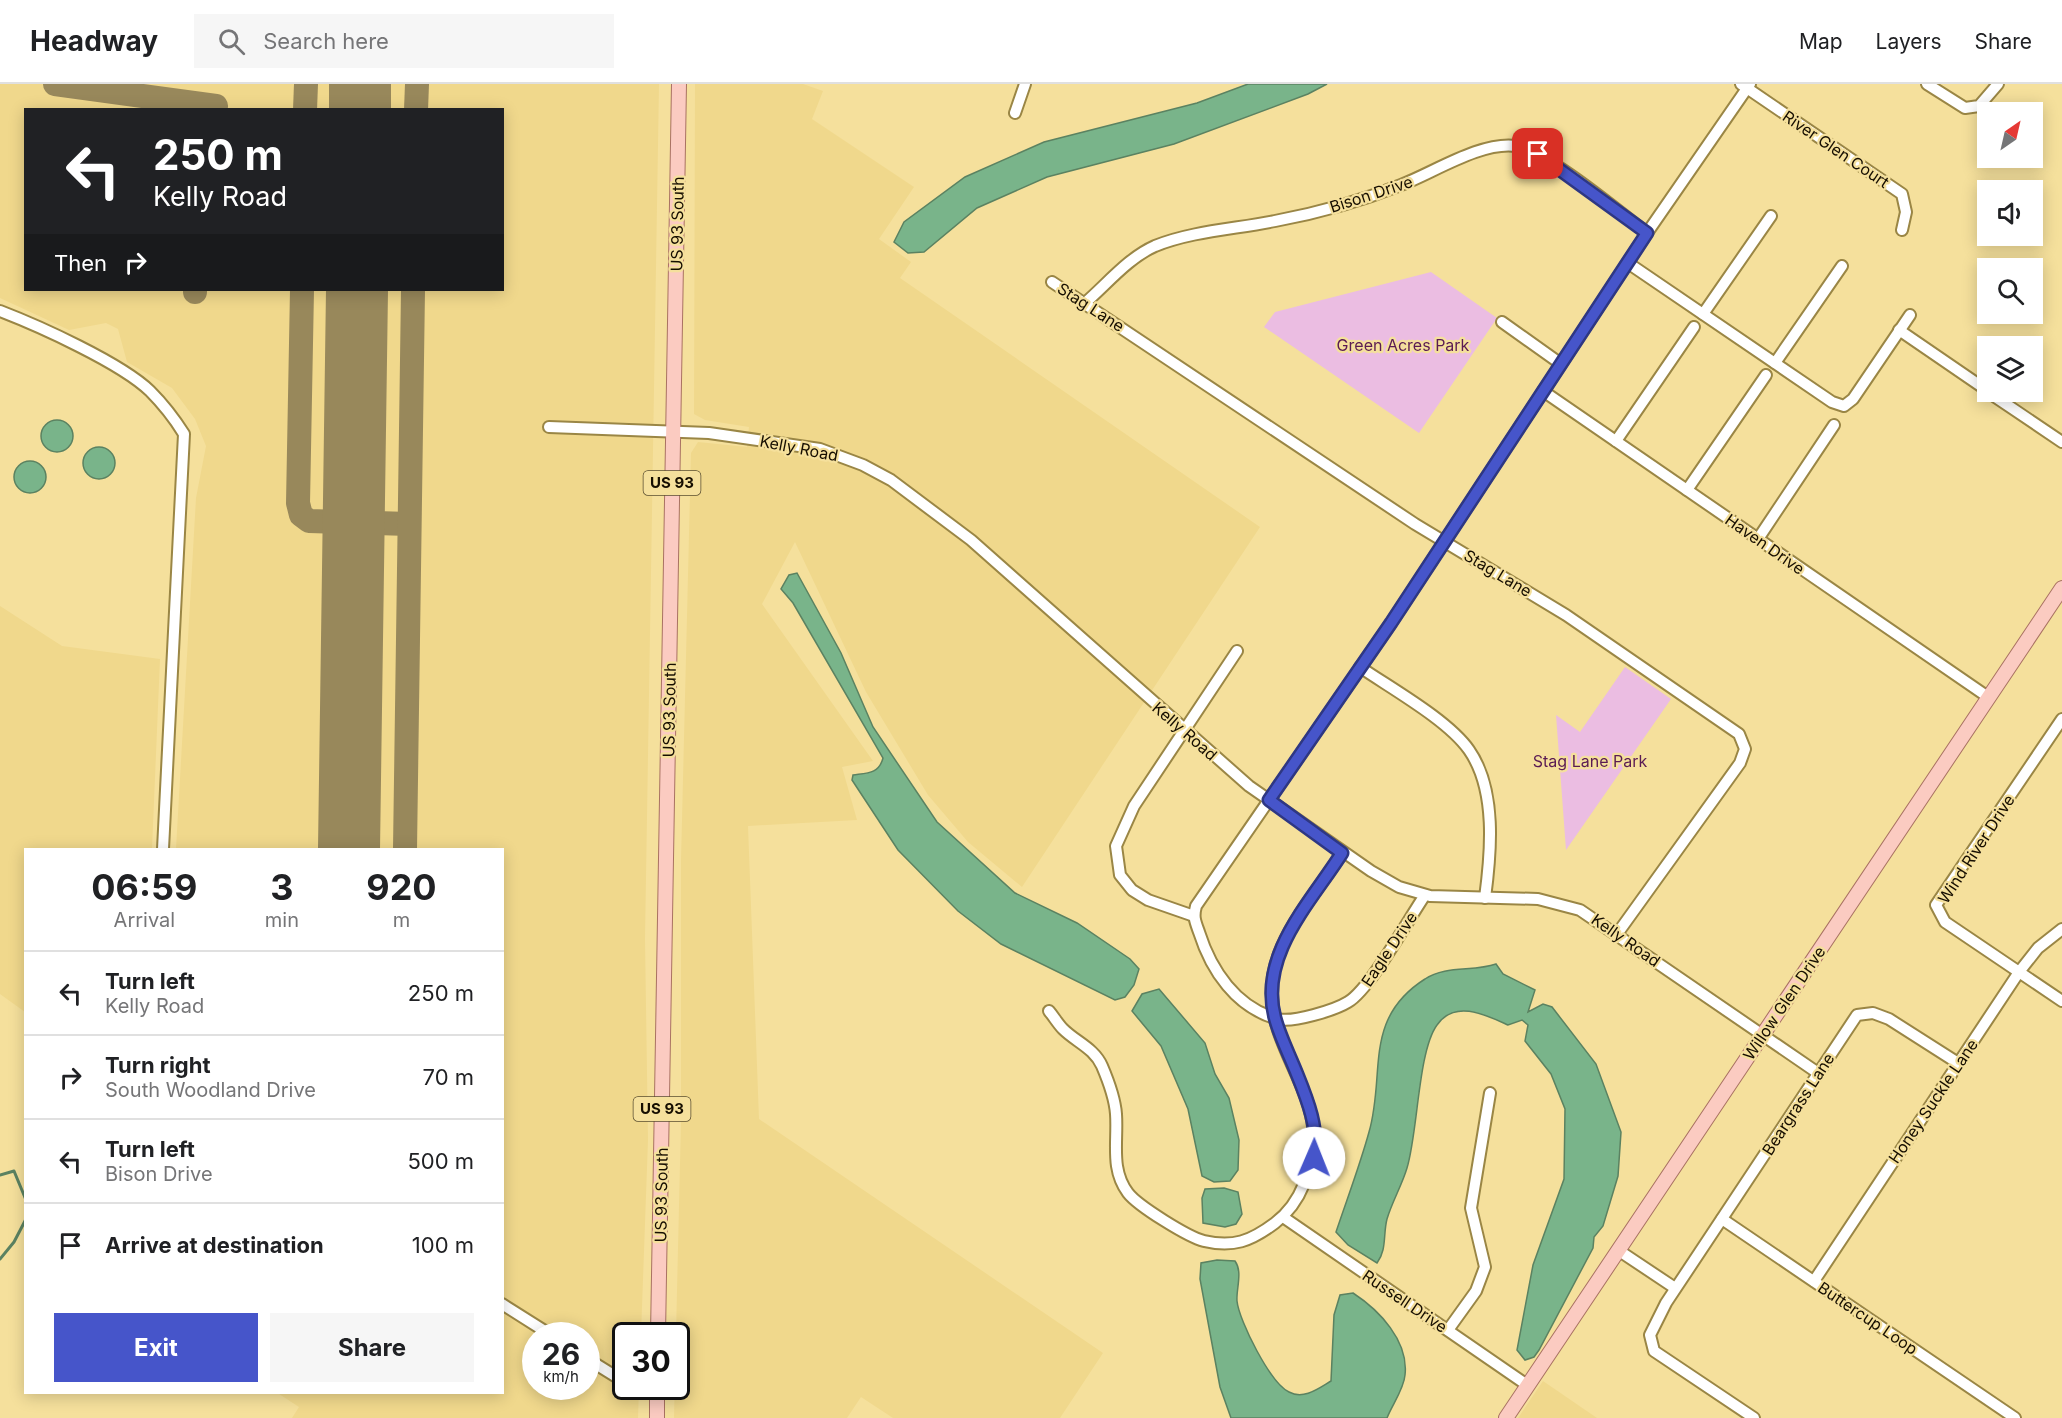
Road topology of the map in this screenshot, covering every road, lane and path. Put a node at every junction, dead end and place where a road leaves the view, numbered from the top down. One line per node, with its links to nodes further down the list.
1 (679, 84): 28 (main road, US 93 South / US 93)
2 (1025, 84): 6 (street)
3 (1927, 84): 4 (street)
4 (1998, 84)
5 (1746, 85): 8 (street, River Glen Court); 9 (street)
6 (1015, 113)
7 (1771, 216): 15 (street)
8 (1902, 230)
9 (1647, 233): 10 (street); 13 (street, Bison Drive)
10 (1628, 263): 15 (street); 20 (street)
11 (1842, 266): 21 (street)
12 (1052, 282): 13 (street, Stag Lane)
13 (1085, 303): 33 (street, Stag Lane)
14 (0, 311): 41 (street)
15 (1703, 314): 21 (street)
16 (1910, 315): 19 (street)
17 (1502, 322): 20 (street)
18 (1694, 327): 29 (street)
19 (1899, 330): 21 (street); 23 (street)
20 (1561, 363): 24 (street)
21 (1775, 363)
22 (1766, 375): 31 (street)
23 (1977, 383)
24 (1543, 391): 29 (street, Haven Drive); 33 (street)
25 (2004, 402): 30 (street)
26 (1834, 425): 32 (street)
27 (549, 427): 28 (street, Kelly Road)
28 (673, 429): 39 (street, Kelly Road); 63 (main road, US 93 South / US 93)
29 (1616, 441): 31 (street, Haven Drive)
30 (2062, 442)
31 (1687, 490): 32 (street, Haven Drive)
32 (1758, 539): 37 (street, Haven Drive)
33 (1444, 541): 36 (street); 47 (street, Stag Lane)
34 (2062, 588): 37 (main road, Willow Glen Drive)
35 (1237, 651): 39 (street)
36 (1360, 667): 40 (street); 44 (street)
37 (1988, 697): 52 (main road, Willow Glen Drive)
38 (2062, 719): 48 (street, Wind River Drive)
39 (1184, 731): 40 (street, Kelly Road); 45 (street)
40 (1269, 800): 42 (street, Kelly Road); 45 (street)
41 (163, 848)
42 (1342, 853): 43 (street, Kelly Road); 51 (street)
43 (1425, 895): 44 (street, Kelly Road); 51 (street, Eagle Drive)
44 (1485, 898): 47 (street, Kelly Road)
45 (1194, 916): 51 (street, Eagle Drive)
46 (2062, 929): 48 (street, Honey Suckle Lane)
47 (1617, 934): 52 (street, Kelly Road)
48 (2019, 972): 49 (street, Wind River Drive); 53 (street, Honey Suckle Lane)
49 (2062, 1001)
50 (1049, 1011): 56 (street)
51 (1275, 1017): 56 (street)
52 (1762, 1036): 54 (street, Kelly Road); 58 (main road, Willow Glen Drive)
53 (1958, 1064): 54 (street, Beargrass Lane); 59 (street, Honey Suckle Lane)
54 (1818, 1072): 57 (street, Beargrass Lane)
55 (1490, 1093): 64 (street)
56 (1283, 1217): 64 (street, Russell Drive)
57 (1722, 1219): 59 (street, Buttercup Loop); 60 (street, Beargrass Lane)
58 (1618, 1250): 60 (street); 65 (main road, Willow Glen Drive)
59 (1814, 1281): 70 (street, Buttercup Loop)
60 (1675, 1288): 69 (street)
61 (504, 1305): 62 (street)
62 (530, 1322)
63 (658, 1322)
64 (1448, 1330): 65 (street, Russell Drive)
65 (1527, 1385): 68 (main road, Willow Glen Drive)
66 (657, 1400): 67 (main road)
67 (657, 1418)
68 (1506, 1418)
69 (1754, 1418)
70 (2015, 1418)

